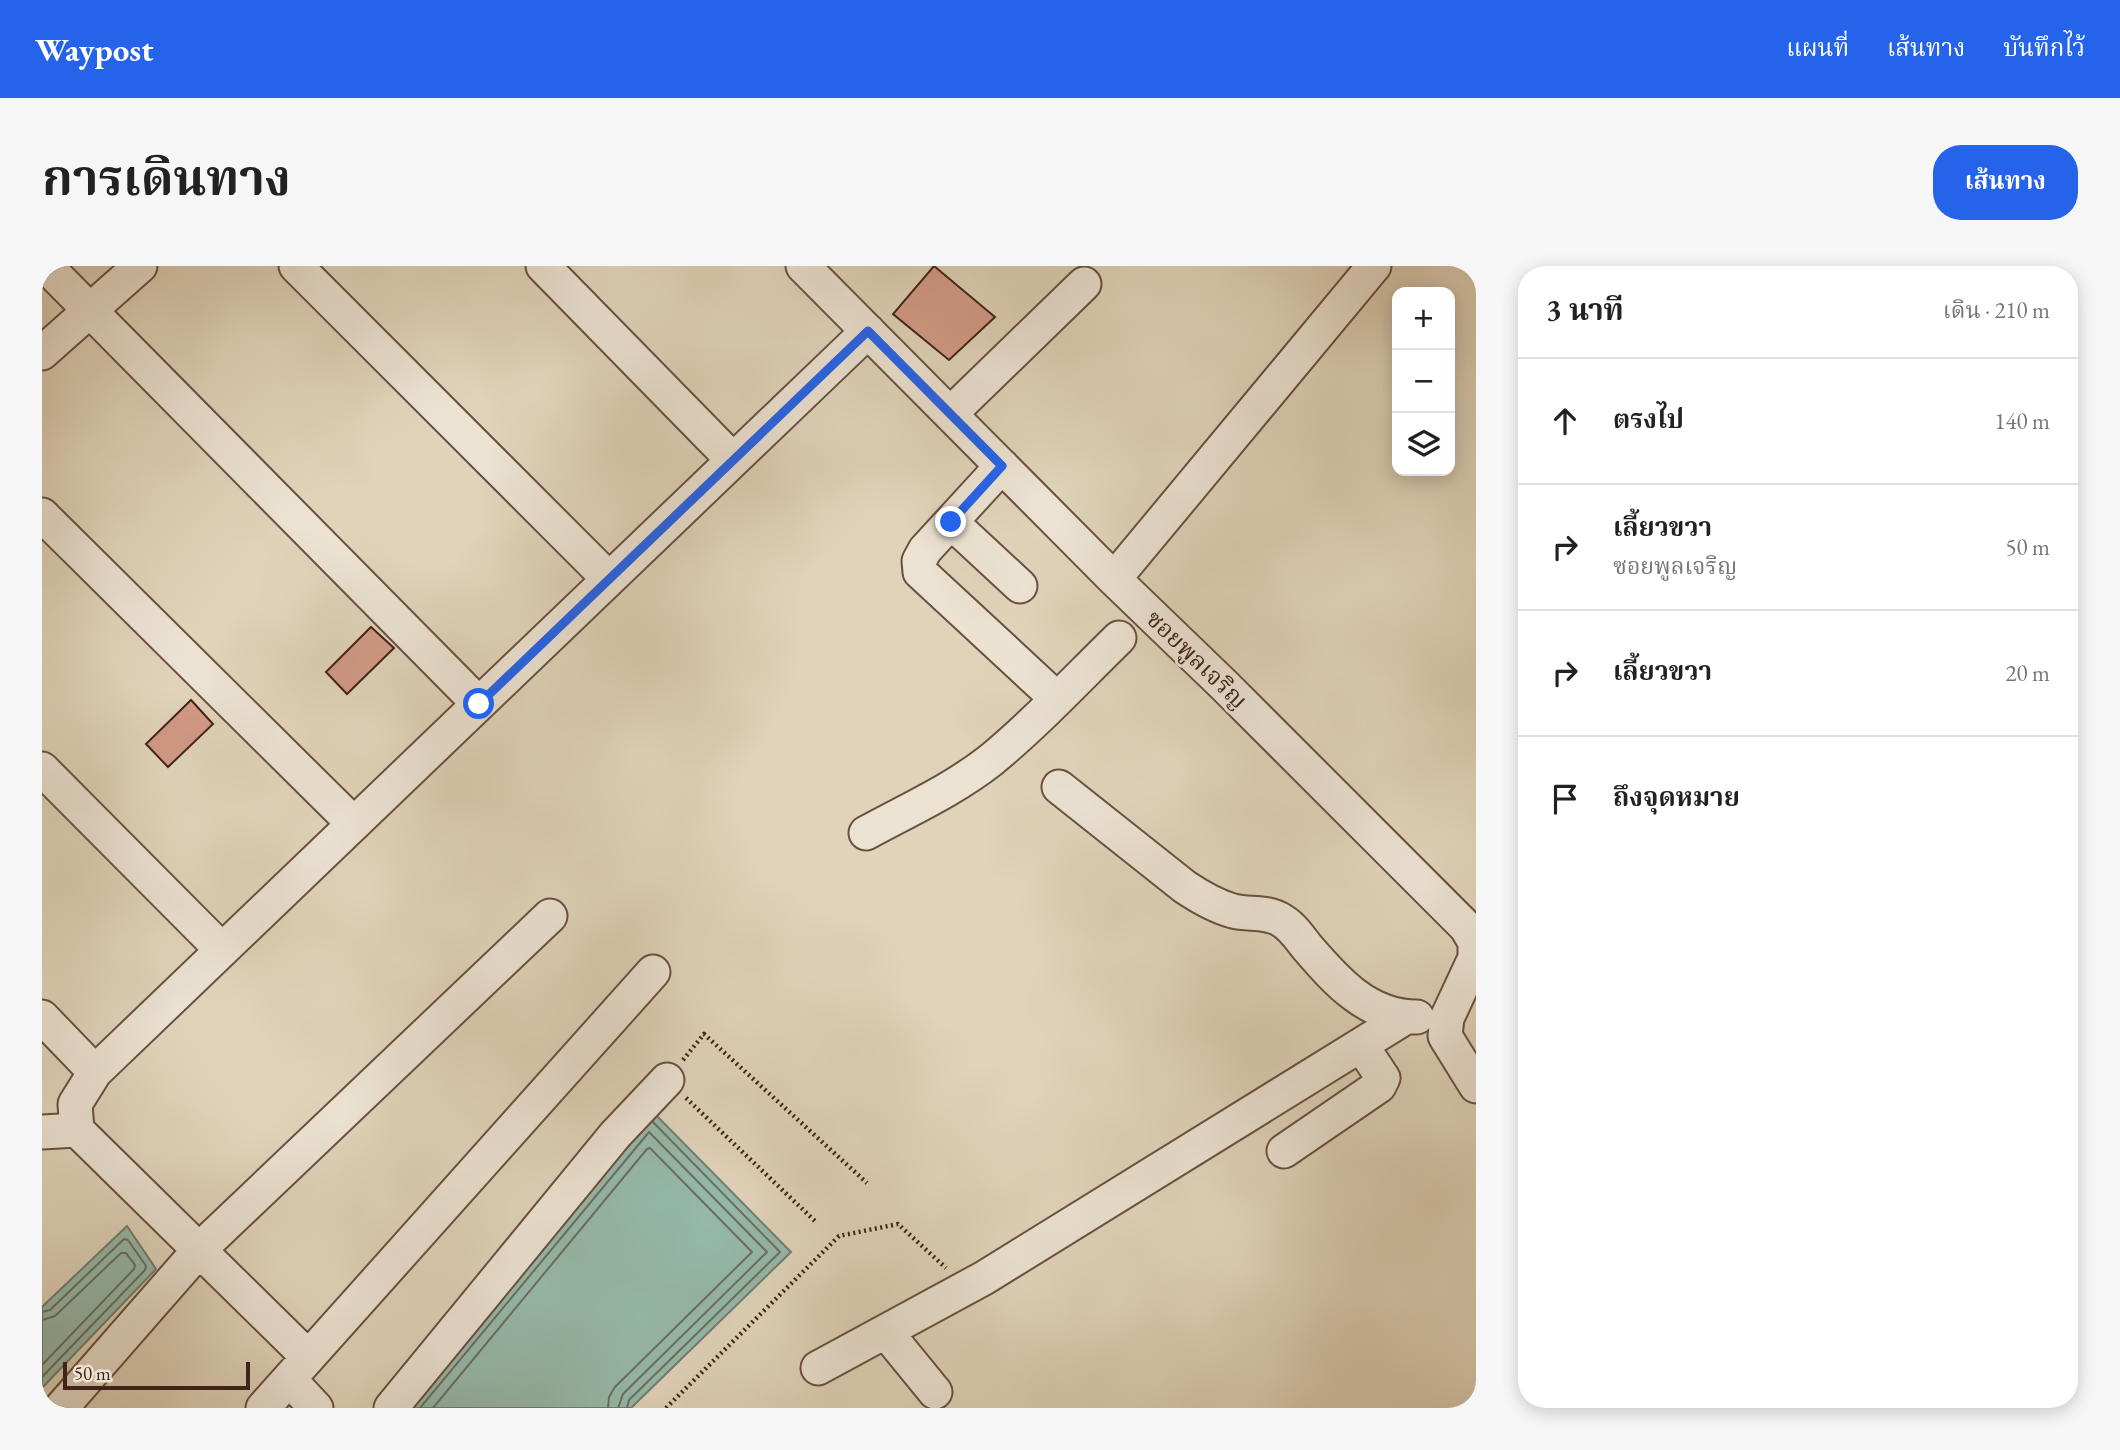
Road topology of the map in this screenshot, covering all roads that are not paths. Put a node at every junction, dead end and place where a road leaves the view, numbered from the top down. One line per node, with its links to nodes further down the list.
1 (46, 266): 8 (street)
2 (140, 266): 8 (street)
3 (296, 266): 16 (street)
4 (543, 266): 12 (street)
5 (803, 266): 9 (street, ซอยพูลเจริญ)
6 (1363, 270): 17 (street)
7 (1084, 284): 11 (street)
8 (89, 310): 10 (street); 21 (street)
9 (868, 331): 11 (street, ซอยพูลเจริญ); 12 (street)
10 (42, 353)
11 (950, 414): 13 (street, ซอยพูลเจริญ)
12 (733, 460): 16 (street)
13 (1002, 466): 15 (street); 17 (street, ซอยพูลเจริญ)
14 (42, 515): 24 (street)
15 (951, 522): 18 (street); 20 (street)
16 (609, 579): 21 (street)
17 (1114, 579): 31 (street, ซอยพูลเจริญ)
18 (1020, 586)
19 (1119, 638): 20 (street)
20 (1056, 699): 25 (street)
21 (479, 704): 24 (street)
22 (42, 769): 27 (street)
23 (1059, 787): 30 (street)
24 (354, 824): 27 (street)
25 (866, 833)
26 (550, 916): 39 (street)
27 (222, 950): 33 (street)
28 (653, 972): 41 (street)
29 (42, 1017): 33 (street)
30 (1405, 1017): 31 (street); 32 (street)
31 (1447, 1018): 35 (street)
32 (1361, 1045): 38 (street); 40 (street)
33 (95, 1072): 36 (street)
34 (667, 1080): 47 (street)
35 (1476, 1086)
36 (77, 1130): 37 (street); 39 (street)
37 (42, 1132)
38 (1284, 1150)
39 (200, 1249): 41 (street); 44 (street)
40 (886, 1332): 42 (street); 43 (street)
41 (298, 1368): 45 (street); 46 (street)
42 (818, 1368)
43 (935, 1392)
44 (61, 1408)
45 (263, 1408)
46 (317, 1408)
47 (391, 1408)

